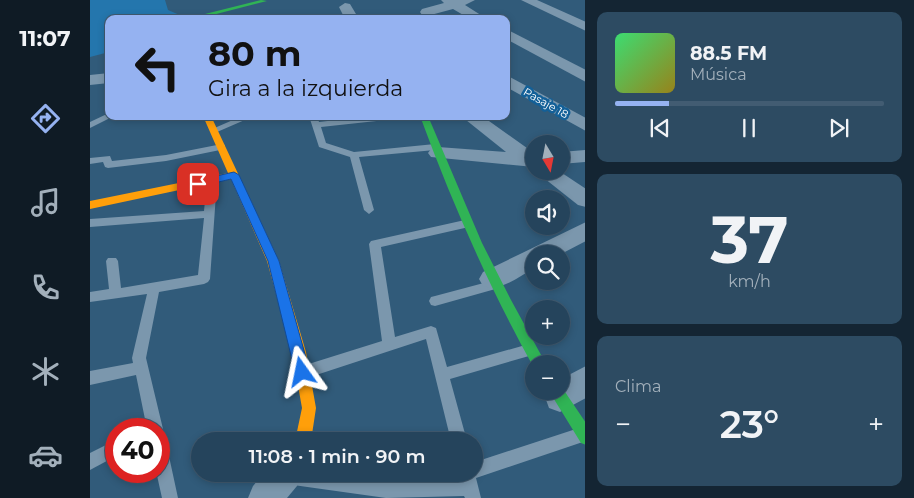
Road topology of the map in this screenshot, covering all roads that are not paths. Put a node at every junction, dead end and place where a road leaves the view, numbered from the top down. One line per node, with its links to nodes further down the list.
1 (468, 0): 4 (street)
2 (527, 0): 8 (street)
3 (264, 2): 6 (street)
4 (450, 2): 5 (street); 7 (street)
5 (427, 12)
6 (206, 15)
7 (473, 15)
8 (585, 27)
9 (510, 35): 10 (street)
10 (585, 76)
11 (510, 82): 19 (street, Pasaje 18)
12 (105, 117): 18 (lane)
13 (209, 120): 20 (street)
14 (240, 120): 20 (lane)
15 (314, 120): 23 (lane)
16 (426, 120): 22 (street)
17 (475, 120): 25 (street)
18 (90, 125)
19 (585, 126)
20 (214, 130): 21 (street)
21 (222, 147): 27 (lane); 29 (street)
22 (437, 150): 23 (lane); 28 (street); 37 (street)
23 (354, 155): 34 (lane)
24 (585, 156): 26 (street)
25 (525, 157)
26 (570, 157)
27 (90, 161)
28 (525, 163)
29 (234, 175): 30 (street); 51 (street)
30 (212, 180): 33 (street); 35 (lane)
31 (557, 180): 32 (street)
32 (585, 200)
33 (90, 205)
34 (369, 210)
35 (210, 214): 36 (lane); 43 (lane)
36 (90, 223)
37 (465, 224): 42 (street); 47 (lane)
38 (585, 230): 39 (street)
39 (557, 245)
40 (112, 261): 44 (lane)
41 (525, 263): 42 (street)
42 (494, 282): 46 (lane); 48 (street)
43 (154, 288): 44 (lane); 50 (lane)
44 (116, 294): 45 (lane)
45 (90, 298)
46 (435, 302)
47 (390, 345): 51 (lane); 52 (lane)
48 (531, 350): 49 (street); 52 (lane)
49 (534, 355)
50 (141, 368): 53 (lane); 57 (lane)
51 (302, 372): 58 (street)
52 (442, 375): 59 (lane)
53 (90, 378)
54 (585, 380): 55 (street)
55 (570, 388)
56 (562, 400): 60 (street)
57 (151, 418)
58 (304, 432)
59 (457, 432)
60 (584, 436): 63 (lane)
61 (105, 454): 62 (lane)
62 (90, 462)
63 (483, 468)
64 (278, 482): 66 (lane)
65 (167, 483): 67 (lane)
66 (471, 487)
67 (170, 498)

